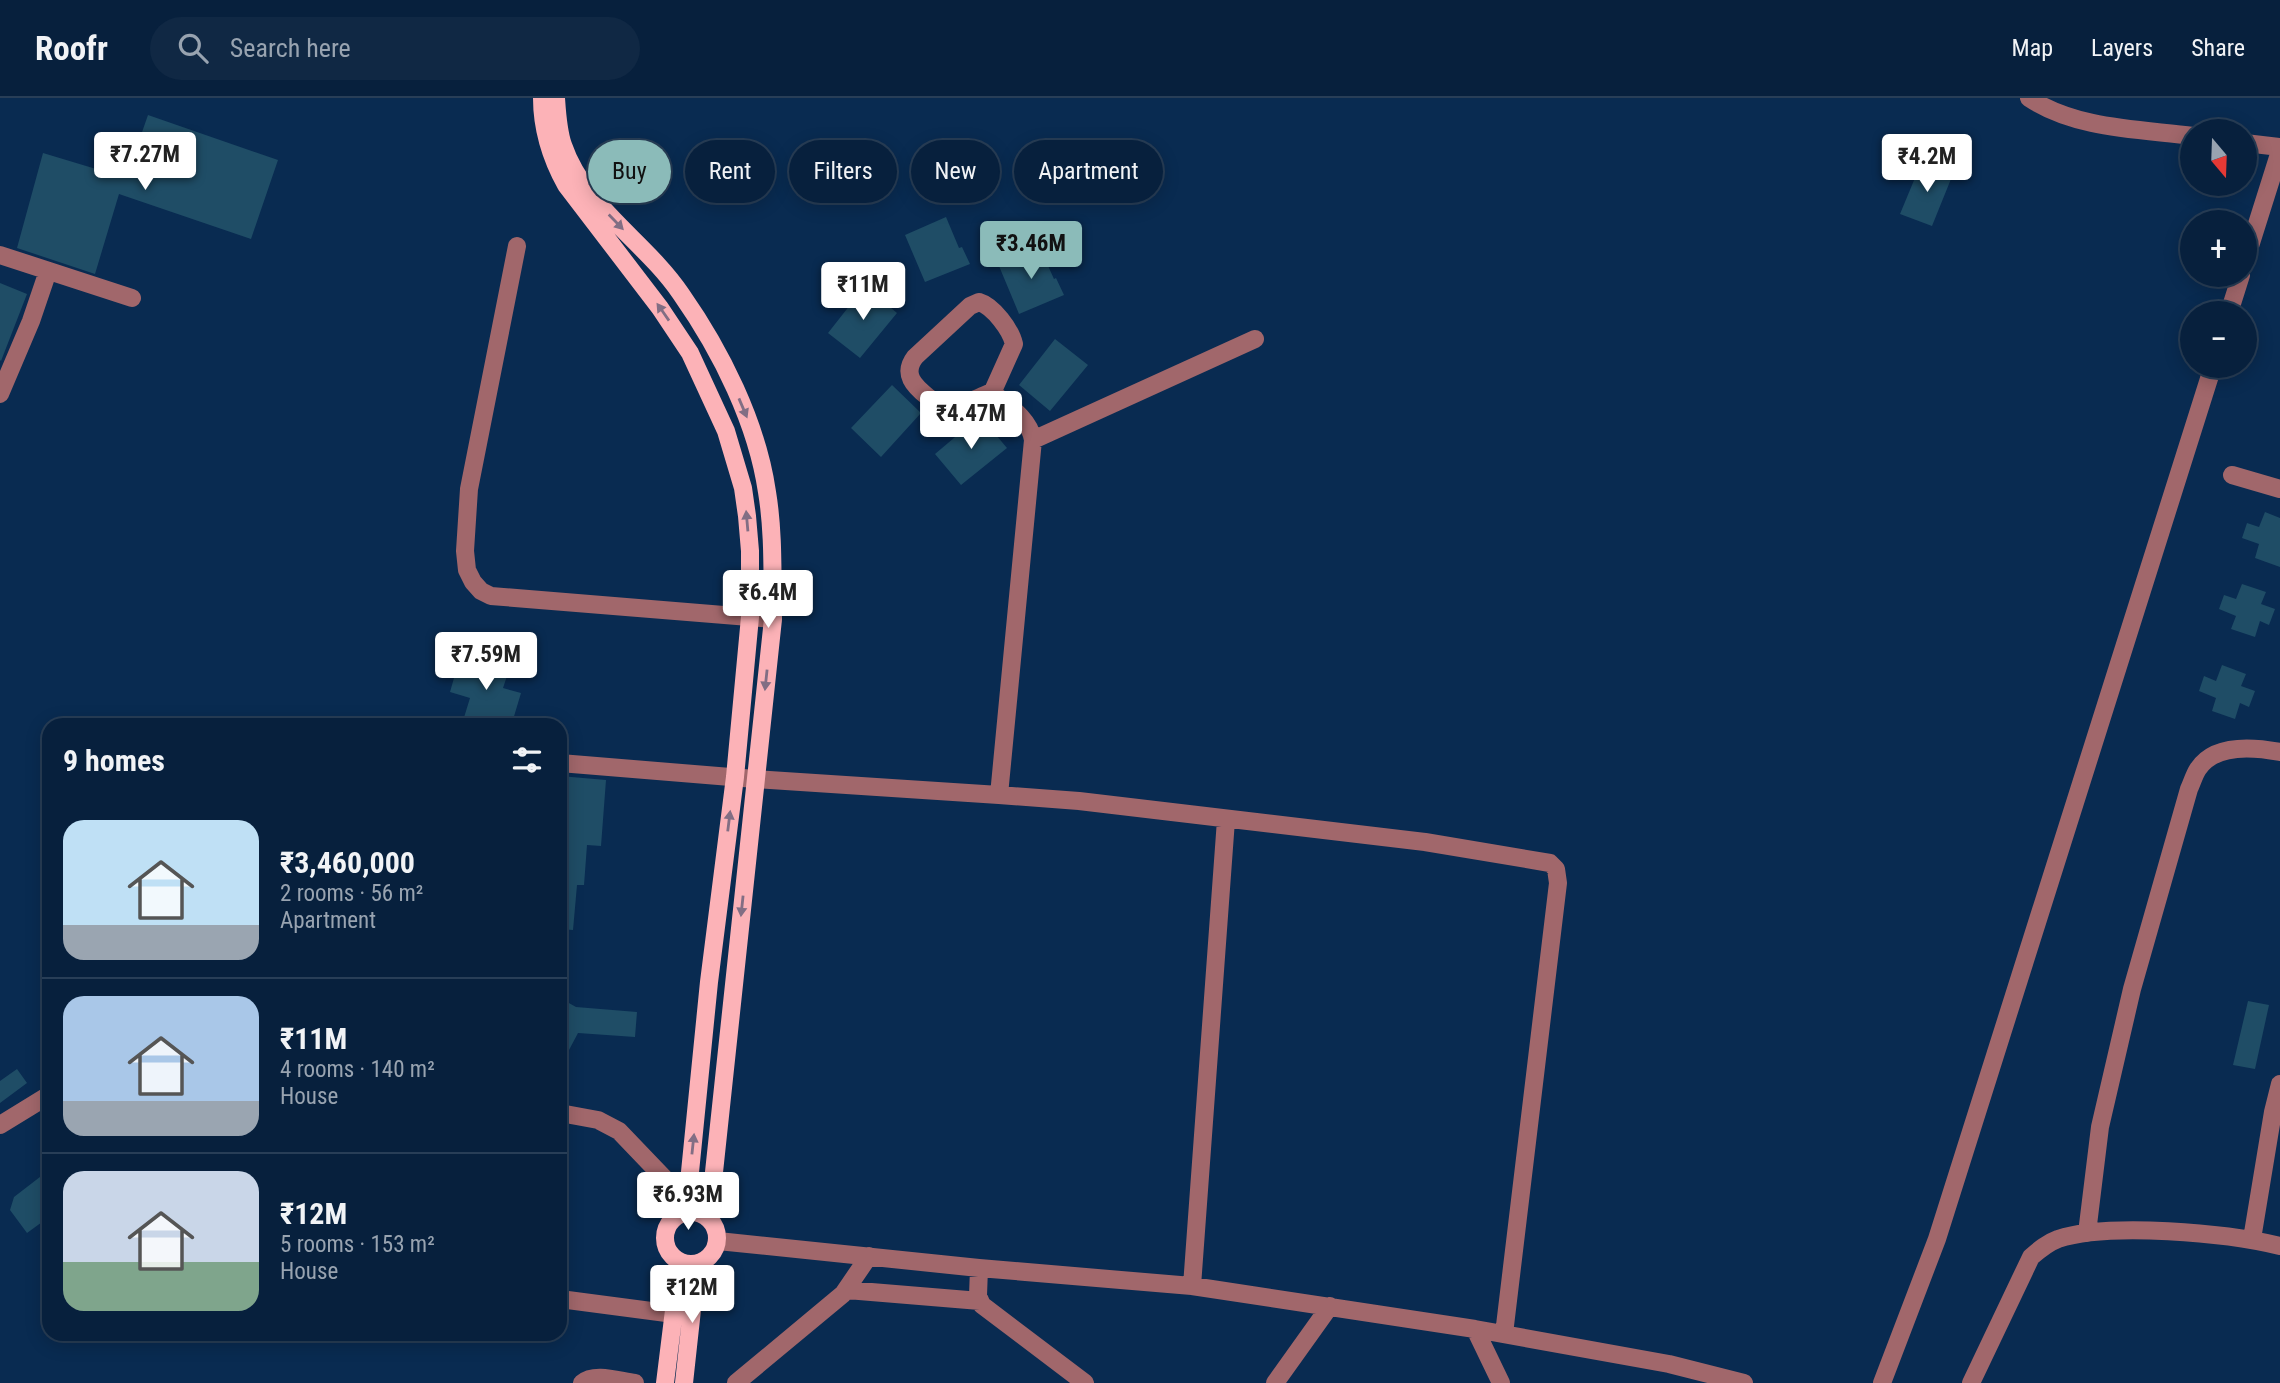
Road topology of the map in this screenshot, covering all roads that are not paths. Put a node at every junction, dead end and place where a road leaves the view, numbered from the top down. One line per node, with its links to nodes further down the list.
1 (541, 98): 7 (main road)
2 (556, 98): 7 (main road)
3 (2029, 98): 4 (lane)
4 (2180, 134)
5 (2258, 145): 6 (lane)
6 (2280, 149): 8 (lane)
7 (576, 186): 20 (main road, one-way to 7); 21 (main road, one-way to 21)
8 (2257, 223)
9 (517, 246): 20 (lane)
10 (0, 255): 11 (lane)
11 (48, 271): 12 (lane); 16 (lane)
12 (132, 298)
13 (1255, 339): 17 (lane)
14 (2209, 378): 58 (lane)
15 (992, 393): 15 (lane); 17 (lane)
16 (0, 394)
17 (1033, 440): 26 (lane)
18 (2232, 475): 19 (lane)
19 (2280, 489)
20 (750, 617): 21 (lane); 24 (main road)
21 (773, 619): 25 (main road, one-way to 25)
22 (2280, 751): 34 (lane)
23 (567, 763): 24 (lane)
24 (735, 777): 25 (lane); 32 (main road, one-way to 24)
25 (755, 779): 26 (lane); 33 (main road, one-way to 33)
26 (999, 795): 27 (lane)
27 (1226, 820): 41 (lane); 48 (lane)
28 (2280, 1084): 35 (lane)
29 (42, 1099): 31 (lane)
30 (567, 1114): 32 (lane)
31 (0, 1125)
32 (686, 1207): 33 (main road); 39 (main road)
33 (709, 1219): 36 (main road)
34 (2087, 1233): 35 (lane); 59 (lane)
35 (2252, 1239): 37 (lane)
36 (718, 1241): 38 (lane); 39 (main road)
37 (2280, 1246)
38 (869, 1256): 40 (lane); 42 (lane)
39 (688, 1263): 46 (main road); 52 (main road)
40 (979, 1268): 41 (lane); 44 (lane)
41 (1192, 1286): 45 (lane)
42 (848, 1290): 44 (lane); 53 (lane)
43 (567, 1300): 46 (lane)
44 (980, 1301): 54 (lane)
45 (1330, 1306): 47 (lane); 55 (lane)
46 (674, 1314): 51 (main road)
47 (1475, 1329): 48 (lane); 56 (lane)
48 (1504, 1334): 57 (lane)
49 (582, 1383): 50 (lane)
50 (635, 1383)
51 (665, 1383)
52 (684, 1383)
53 (736, 1383)
54 (1085, 1383)
55 (1275, 1383)
56 (1501, 1383)
57 (1744, 1383)
58 (1882, 1383)
59 (1971, 1383)

